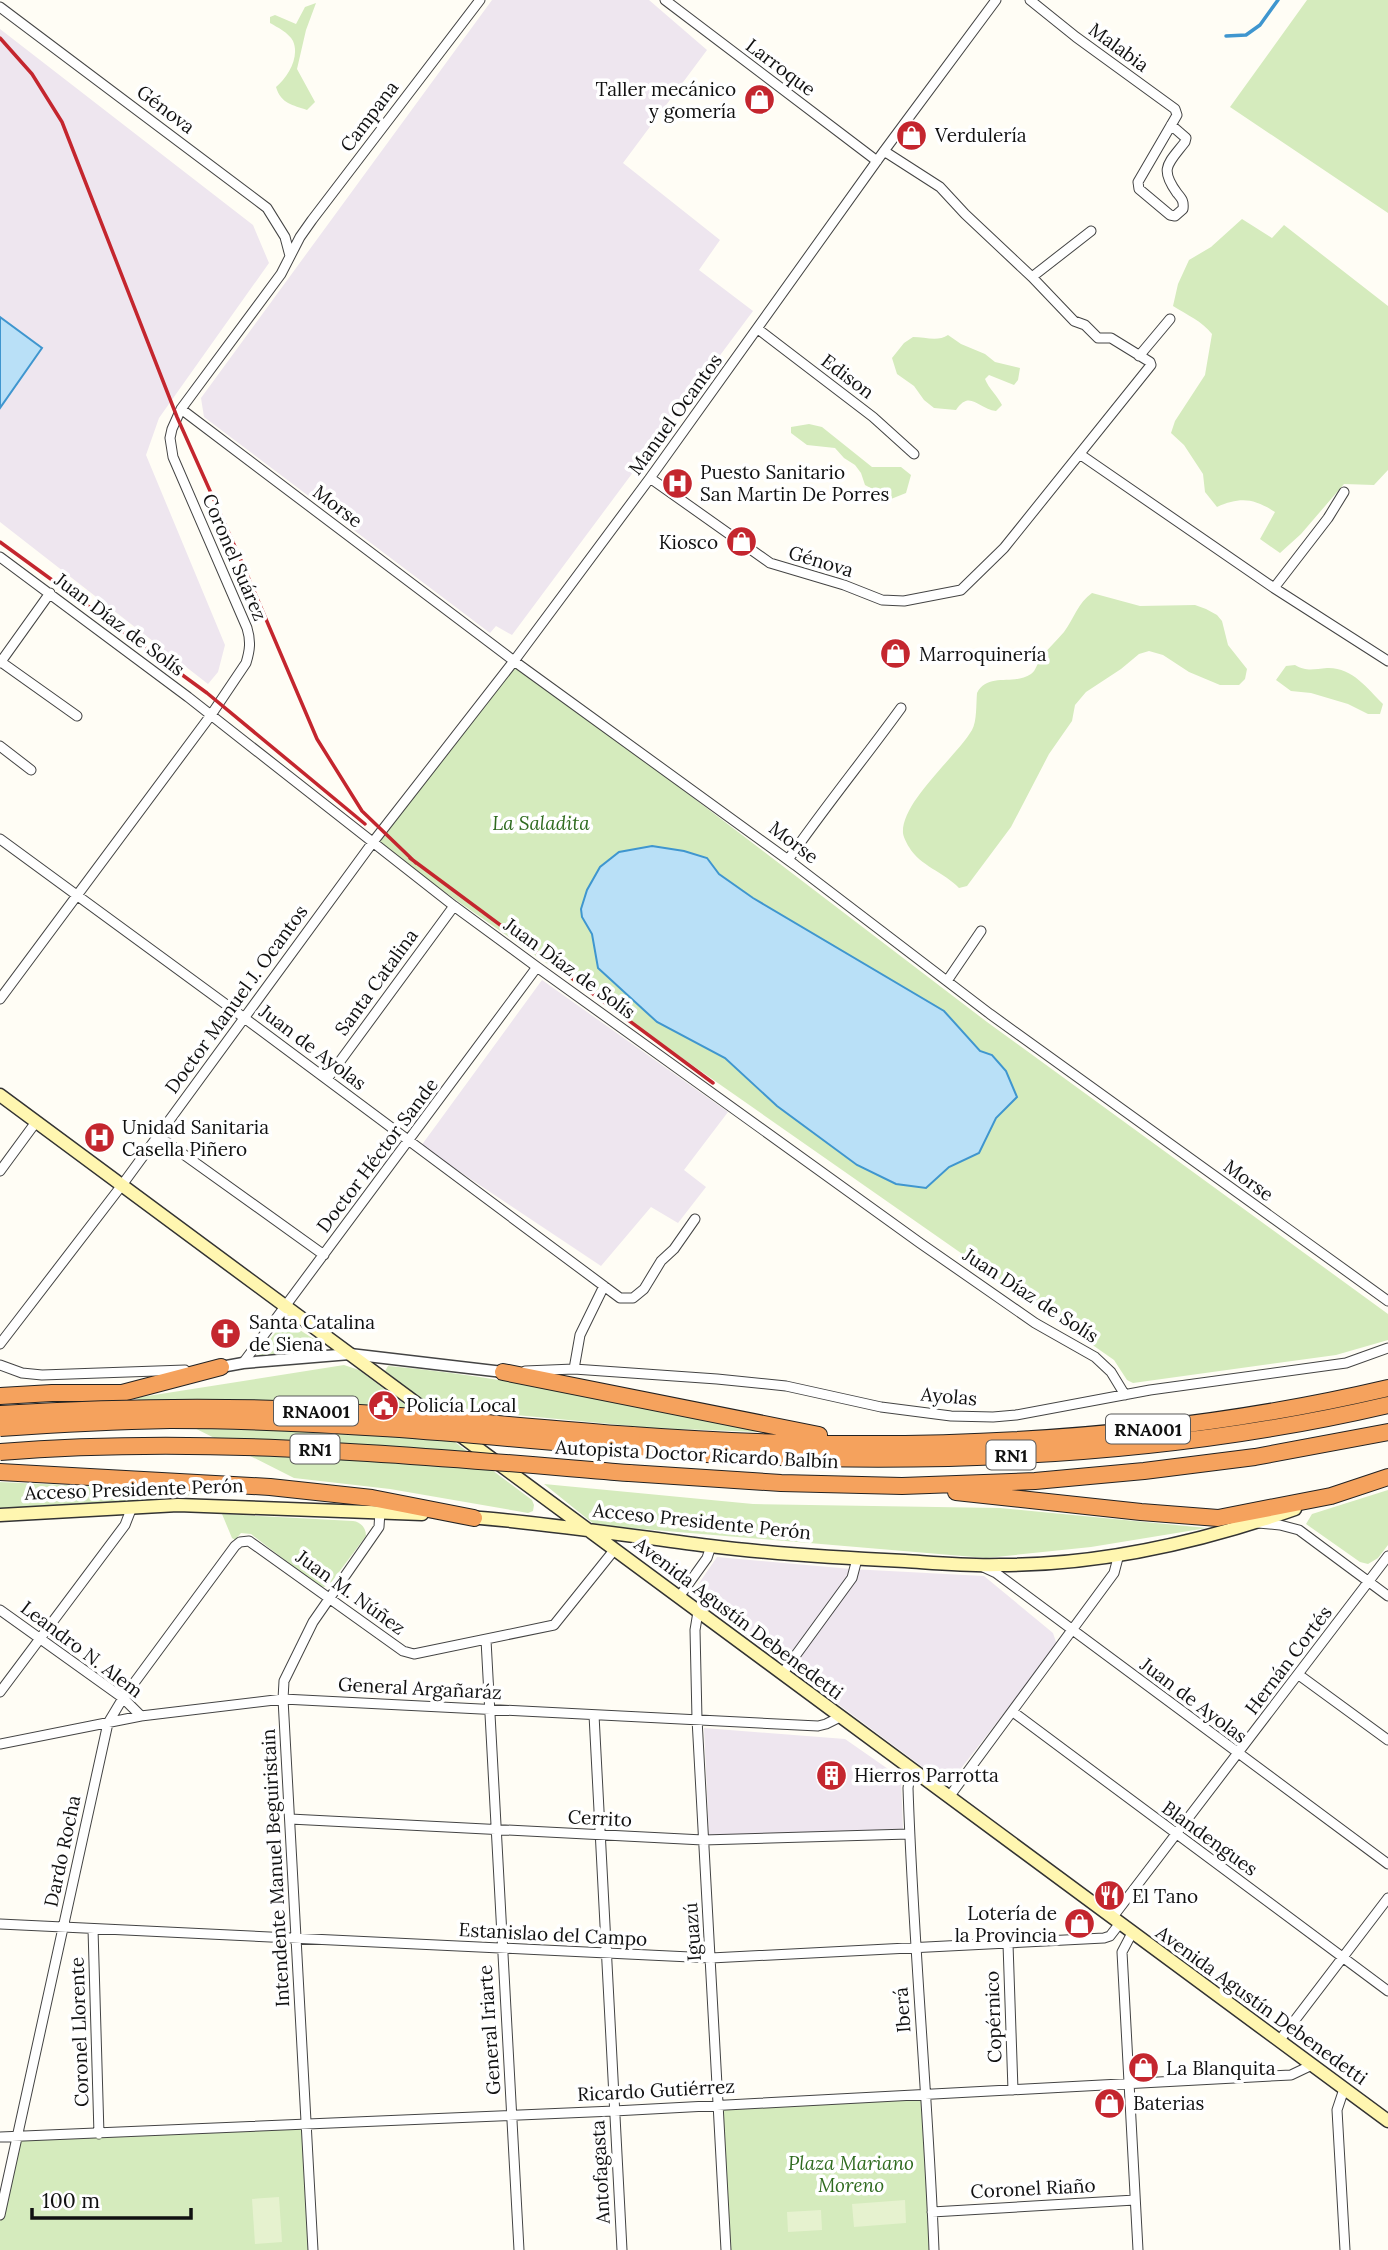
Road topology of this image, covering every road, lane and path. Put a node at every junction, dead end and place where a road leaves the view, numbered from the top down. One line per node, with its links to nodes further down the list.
1 (480, 0): 10 (street, Campana)
2 (665, 0): 8 (street, Larroque)
3 (996, 0): 7 (street, Manuel Ocantos)
4 (1030, 0): 6 (street, Malabia)
5 (0, 7): 10 (street, Génova)
6 (1171, 125): 6 (street, Malabia)
7 (884, 151): 8 (street, Manuel Ocantos); 11 (street)
8 (877, 161): 13 (street, Manuel Ocantos)
9 (1091, 231): 11 (street)
10 (290, 256): 15 (street, Coronel Suárez)
11 (1032, 277): 14 (street)
12 (1170, 319): 14 (street)
13 (758, 329): 16 (street, Edison); 18 (street, Manuel Ocantos)
14 (1139, 356): 17 (street)
15 (181, 409): 23 (street, Morse); 27 (street, Coronel Suárez)
16 (914, 454)
17 (1081, 455): 18 (street, Génova); 21 (street)
18 (650, 478): 23 (street, Manuel Ocantos)
19 (1345, 492): 21 (street)
20 (0, 556): 22 (street, Juan Díaz de Solís)
21 (1274, 587): 24 (street)
22 (50, 593): 25 (street); 27 (street, Juan Díaz de Solís)
23 (514, 661): 32 (street, Manuel Ocantos); 33 (street, Morse)
24 (1388, 662)
25 (1, 663): 28 (street)
26 (901, 708): 33 (street)
27 (211, 715): 32 (street, Juan Díaz de Solís); 34 (street, Coronel Suárez)
28 (77, 716)
29 (0, 747): 30 (street)
30 (31, 770)
31 (0, 839): 34 (street, Juan de Ayolas)
32 (373, 842): 35 (street, Juan Díaz de Solís); 40 (street, Doctor Manuel J. Ocantos)
33 (788, 860): 38 (street, Morse)
34 (76, 894): 39 (street, Coronel Suárez); 40 (street, Juan de Ayolas)
35 (454, 905): 37 (street, Juan Díaz de Solís); 41 (street, Santa Catalina)
36 (981, 931): 38 (street)
37 (537, 967): 45 (street, Doctor Héctor Sande); 62 (street, Juan Díaz de Solís)
38 (947, 981): 51 (street, Morse)
39 (0, 999)
40 (243, 1017): 41 (street, Juan de Ayolas); 44 (street, Doctor Manuel J. Ocantos)
41 (327, 1079): 45 (street, Juan de Ayolas)
42 (0, 1095): 43 (main road, Avenida Agustín Debenedetti)
43 (36, 1122): 46 (street); 47 (main road, Avenida Agustín Debenedetti)
44 (158, 1136): 47 (street, Doctor Manuel J. Ocantos); 49 (street)
45 (409, 1141): 49 (street, Doctor Héctor Sande); 50 (street, Juan de Ayolas)
46 (0, 1171)
47 (122, 1185): 52 (main road, Avenida Agustín Debenedetti); 53 (street, Doctor Manuel J. Ocantos)
48 (695, 1219): 50 (street, Juan de Ayolas)
49 (324, 1255): 52 (street, Doctor Héctor Sande)
50 (604, 1286): 59 (street)
51 (1388, 1301)
52 (285, 1305): 55 (main road, Avenida Agustín Debenedetti); 56 (street, Doctor Héctor Sande)
53 (0, 1343)
54 (1388, 1348): 62 (street, Ayolas)
55 (350, 1354): 56 (street); 60 (street); 80 (main road, Avenida Agustín Debenedetti)
56 (243, 1363): 58 (street)
57 (0, 1365): 58 (street)
58 (221, 1367): 63 (highway)
59 (574, 1369): 60 (street, Ayolas); 62 (street, Ayolas)
60 (503, 1372): 69 (highway)
61 (1388, 1388): 69 (highway, RNA001)
62 (1125, 1395)
63 (0, 1396)
64 (1388, 1405): 68 (highway, Autopista Doctor Ricardo Balbín / RN1)
65 (0, 1414): 68 (highway, RNA001, bridge)
66 (0, 1429): 68 (highway, Autopista Doctor Ricardo Balbín / RN1, bridge)
67 (1388, 1432): 73 (highway, Autopista Doctor Ricardo Balbín / RN1)
68 (631, 1442): 69 (highway, RNA001)
69 (905, 1444)
70 (0, 1452): 73 (highway, Autopista Doctor Ricardo Balbín / RN1, bridge)
71 (0, 1472): 78 (highway)
72 (1388, 1477): 74 (highway, Acceso Presidente Perón)
73 (902, 1486): 74 (highway)
74 (1331, 1496): 79 (main road, Acceso Presidente Perón)
75 (132, 1507): 76 (main road, Acceso Presidente Perón); 77 (main road, Acceso Presidente Perón); 95 (street)
76 (380, 1511): 78 (main road, Acceso Presidente Perón); 91 (street, Intendente Manuel Beguiristain)
77 (0, 1515)
78 (474, 1518): 80 (main road, Acceso Presidente Perón)
79 (1254, 1523): 84 (main road, Acceso Presidente Perón); 88 (street)
80 (587, 1530): 82 (main road, Acceso Presidente Perón); 83 (main road, Avenida Agustín Debenedetti)
81 (249, 1541): 91 (street, Juan M. Núñez); 100 (street, Dardo Rocha)
82 (711, 1546): 86 (main road, Acceso Presidente Perón); 90 (street)
83 (615, 1549): 90 (main road, Avenida Agustín Debenedetti); 96 (street, Juan M. Núñez)
84 (1119, 1554): 87 (main road, Acceso Presidente Perón); 94 (street)
85 (1388, 1556): 88 (street, Hernán Cortés)
86 (857, 1559): 87 (main road, Acceso Presidente Perón); 97 (street)
87 (979, 1565): 94 (street, Juan de Ayolas)
88 (1369, 1582): 89 (street); 98 (street, Hernán Cortés)
89 (1388, 1596)
90 (679, 1597): 93 (main road, Avenida Agustín Debenedetti)
91 (328, 1598): 96 (street, Juan M. Núñez); 101 (street, Intendente Manuel Beguiristain)
92 (0, 1609): 95 (street, Leandro N. Alem)
93 (698, 1612): 97 (main road, Avenida Agustín Debenedetti); 107 (street, Iguazú)
94 (1072, 1631): 103 (street); 111 (street, Juan de Ayolas)
95 (41, 1638): 99 (street); 100 (street, Leandro N. Alem)
96 (486, 1640): 102 (street, General Iriarte)
97 (782, 1674): 106 (main road, Avenida Agustín Debenedetti)
98 (1299, 1675): 109 (street); 111 (street, Hernán Cortés)
99 (0, 1692)
100 (123, 1698): 105 (street, Leandro N. Alem); 108 (street, Dardo Rocha)
101 (283, 1699): 102 (street, General Argañaráz); 105 (street, General Argañaráz); 114 (street, Intendente Manuel Beguiristain)
102 (491, 1710): 104 (street, General Argañaráz); 115 (street, General Iriarte)
103 (1013, 1712): 113 (street); 117 (street, Blandengues)
104 (594, 1715): 107 (street, General Argañaráz); 118 (street, Antofagasta)
105 (141, 1716): 108 (street, General Argañaráz)
106 (840, 1717): 107 (street, General Argañaráz); 112 (main road, Avenida Agustín Debenedetti)
107 (697, 1719): 119 (street, Iguazú)
108 (108, 1723): 110 (street, General Argañaráz); 124 (street, Dardo Rocha)
109 (1388, 1740)
110 (0, 1744)
111 (1238, 1754): 117 (street, Hernán Cortés); 120 (street, Juan de Ayolas)
112 (911, 1769): 113 (main road, Avenida Agustín Debenedetti); 116 (street, Iberá)
113 (949, 1797): 122 (main road, Avenida Agustín Debenedetti)
114 (290, 1819): 115 (street, Cerrito); 127 (street, Intendente Manuel Beguiristain)
115 (497, 1830): 118 (street, Cerrito); 131 (street, General Iriarte)
116 (909, 1834): 119 (street, Cerrito); 130 (street, Iberá)
117 (1176, 1835): 122 (street, Hernán Cortés); 133 (street, Blandengues)
118 (601, 1836): 119 (street, Cerrito); 132 (street, Antofagasta)
119 (703, 1840): 134 (street, Iguazú)
120 (1388, 1864)
121 (1388, 1898): 133 (street)
122 (1116, 1921): 126 (main road, Avenida Agustín Debenedetti); 128 (street, Hernán Cortés)
123 (0, 1924): 124 (street, Estanislao del Campo)
124 (64, 1927): 125 (street, Estanislao del Campo); 149 (street, Dardo Rocha)
125 (93, 1929): 127 (street, Estanislao del Campo); 147 (street, Coronel Llorente)
126 (1132, 1933): 136 (main road, Avenida Agustín Debenedetti); 138 (street)
127 (296, 1938): 131 (street, Estanislao del Campo); 146 (street, Intendente Manuel Beguiristain)
128 (1104, 1938): 129 (street, Estanislao del Campo)
129 (1008, 1944): 130 (street, Estanislao del Campo); 140 (street, Copérnico)
130 (915, 1949): 134 (street, Estanislao del Campo); 141 (street, Iberá)
131 (502, 1950): 132 (street, Estanislao del Campo); 144 (street, General Iriarte)
132 (607, 1955): 134 (street, Estanislao del Campo); 143 (street, Antofagasta)
133 (1343, 1957): 135 (street, Blandengues); 136 (street)
134 (712, 1958): 142 (street, Iguazú)
135 (1388, 1991)
136 (1279, 2041): 137 (main road, Avenida Agustín Debenedetti)
137 (1312, 2065): 138 (street, Ricardo Gutiérrez); 139 (main road, Avenida Agustín Debenedetti)
138 (1131, 2084): 140 (street, Ricardo Gutiérrez); 150 (street)
139 (1343, 2089): 145 (main road, Avenida Agustín Debenedetti); 159 (street)
140 (1013, 2090): 141 (street, Ricardo Gutiérrez)
141 (926, 2095): 142 (street, Ricardo Gutiérrez); 151 (street, Iberá)
142 (718, 2104): 143 (street, Ricardo Gutiérrez); 156 (street, Iguazú)
143 (614, 2110): 144 (street, Ricardo Gutiérrez); 155 (street, Antofagasta)
144 (512, 2115): 146 (street, Ricardo Gutiérrez); 154 (street, General Iriarte)
145 (1388, 2121)
146 (306, 2125): 147 (street, Ricardo Gutiérrez); 153 (street, Intendente Manuel Beguiristain)
147 (99, 2134): 149 (street, Ricardo Gutiérrez)
148 (0, 2137): 149 (street, Ricardo Gutiérrez)
149 (17, 2137): 152 (street, Dardo Rocha)
150 (1135, 2200): 151 (street, Coronel Riaño); 158 (street)
151 (932, 2212): 157 (street, Iberá)
152 (0, 2215)
153 (313, 2250)
154 (519, 2250)
155 (622, 2250)
156 (726, 2250)
157 (934, 2250)
158 (1138, 2250)
159 (1345, 2250)

